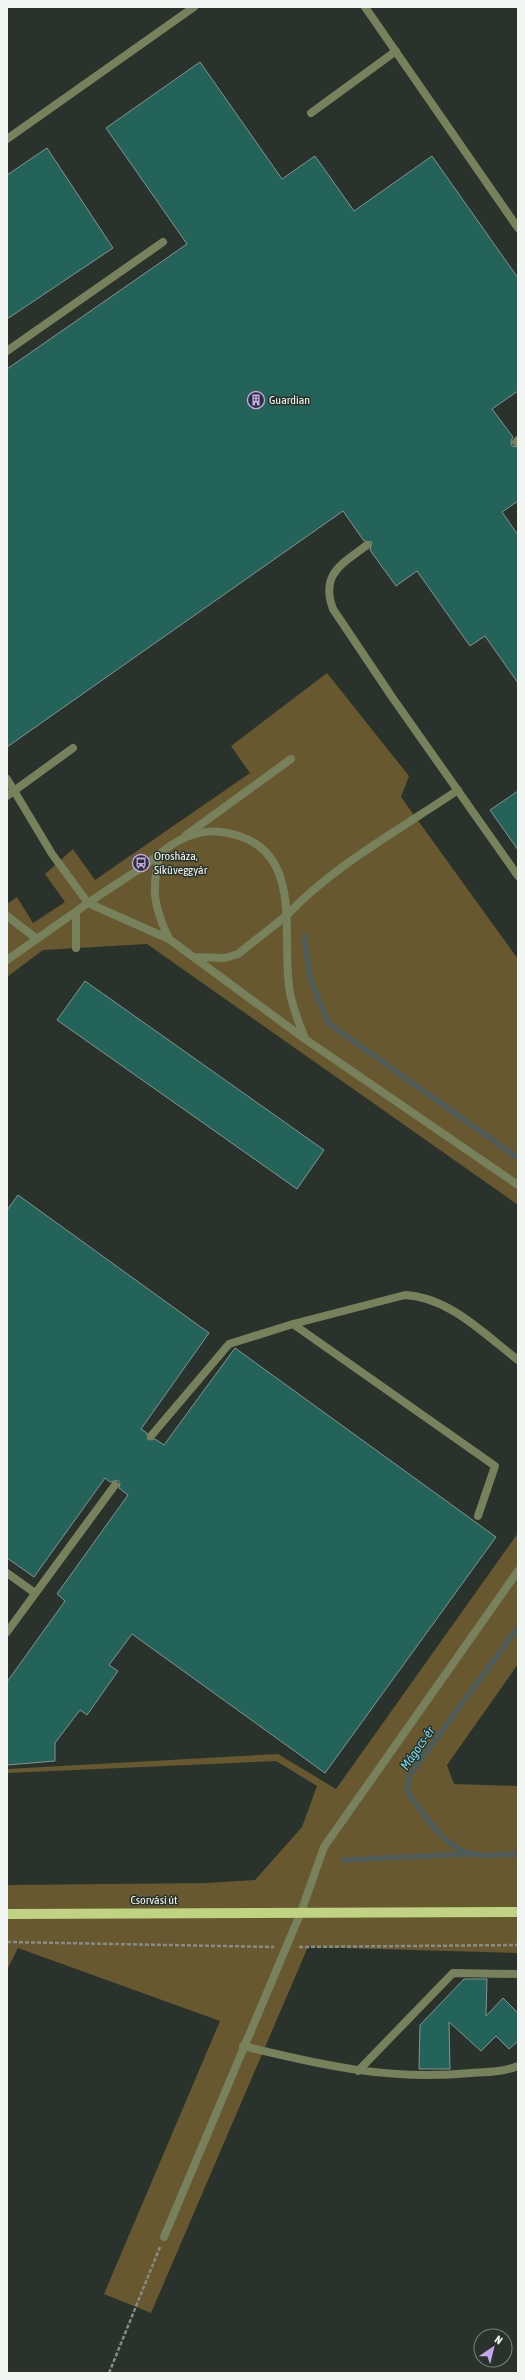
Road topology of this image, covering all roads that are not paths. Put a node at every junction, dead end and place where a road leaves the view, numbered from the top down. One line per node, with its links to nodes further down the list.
1 (194, 7): 5 (street)
2 (366, 7): 3 (street)
3 (396, 51): 4 (street); 6 (street)
4 (312, 113)
5 (7, 139)
6 (518, 228)
7 (163, 242): 8 (street)
8 (7, 351)
9 (367, 545): 14 (street)
10 (73, 748): 13 (street)
11 (291, 759): 16 (street)
12 (7, 779): 13 (street)
13 (15, 790): 15 (street); 19 (street)
14 (458, 790): 18 (street); 21 (street)
15 (7, 796)
16 (180, 840): 17 (street); 21 (street)
17 (161, 853): 19 (street); 24 (street)
18 (518, 876)
19 (88, 903): 20 (street); 24 (street)
20 (76, 912): 23 (street); 25 (street)
21 (287, 915): 26 (street); 28 (street)
22 (7, 916): 23 (street)
23 (37, 939): 27 (street)
24 (169, 940): 26 (street)
25 (76, 948)
26 (193, 956): 28 (street)
27 (7, 960)
28 (305, 1039): 29 (street)
29 (518, 1185)
30 (293, 1324): 31 (street); 32 (street); 34 (street)
31 (518, 1360)
32 (151, 1436)
33 (115, 1485): 37 (street)
34 (478, 1516)
35 (518, 1571): 39 (street)
36 (7, 1573): 37 (street)
37 (36, 1593): 38 (street)
38 (7, 1632)
39 (301, 1912): 40 (main road, Csorvási út); 41 (main road, Csorvási út); 43 (street)
40 (518, 1912)
41 (7, 1914)
42 (518, 1974): 45 (street)
43 (243, 2046): 45 (street); 46 (street)
44 (518, 2066): 45 (street)
45 (358, 2071)
46 (164, 2238)

